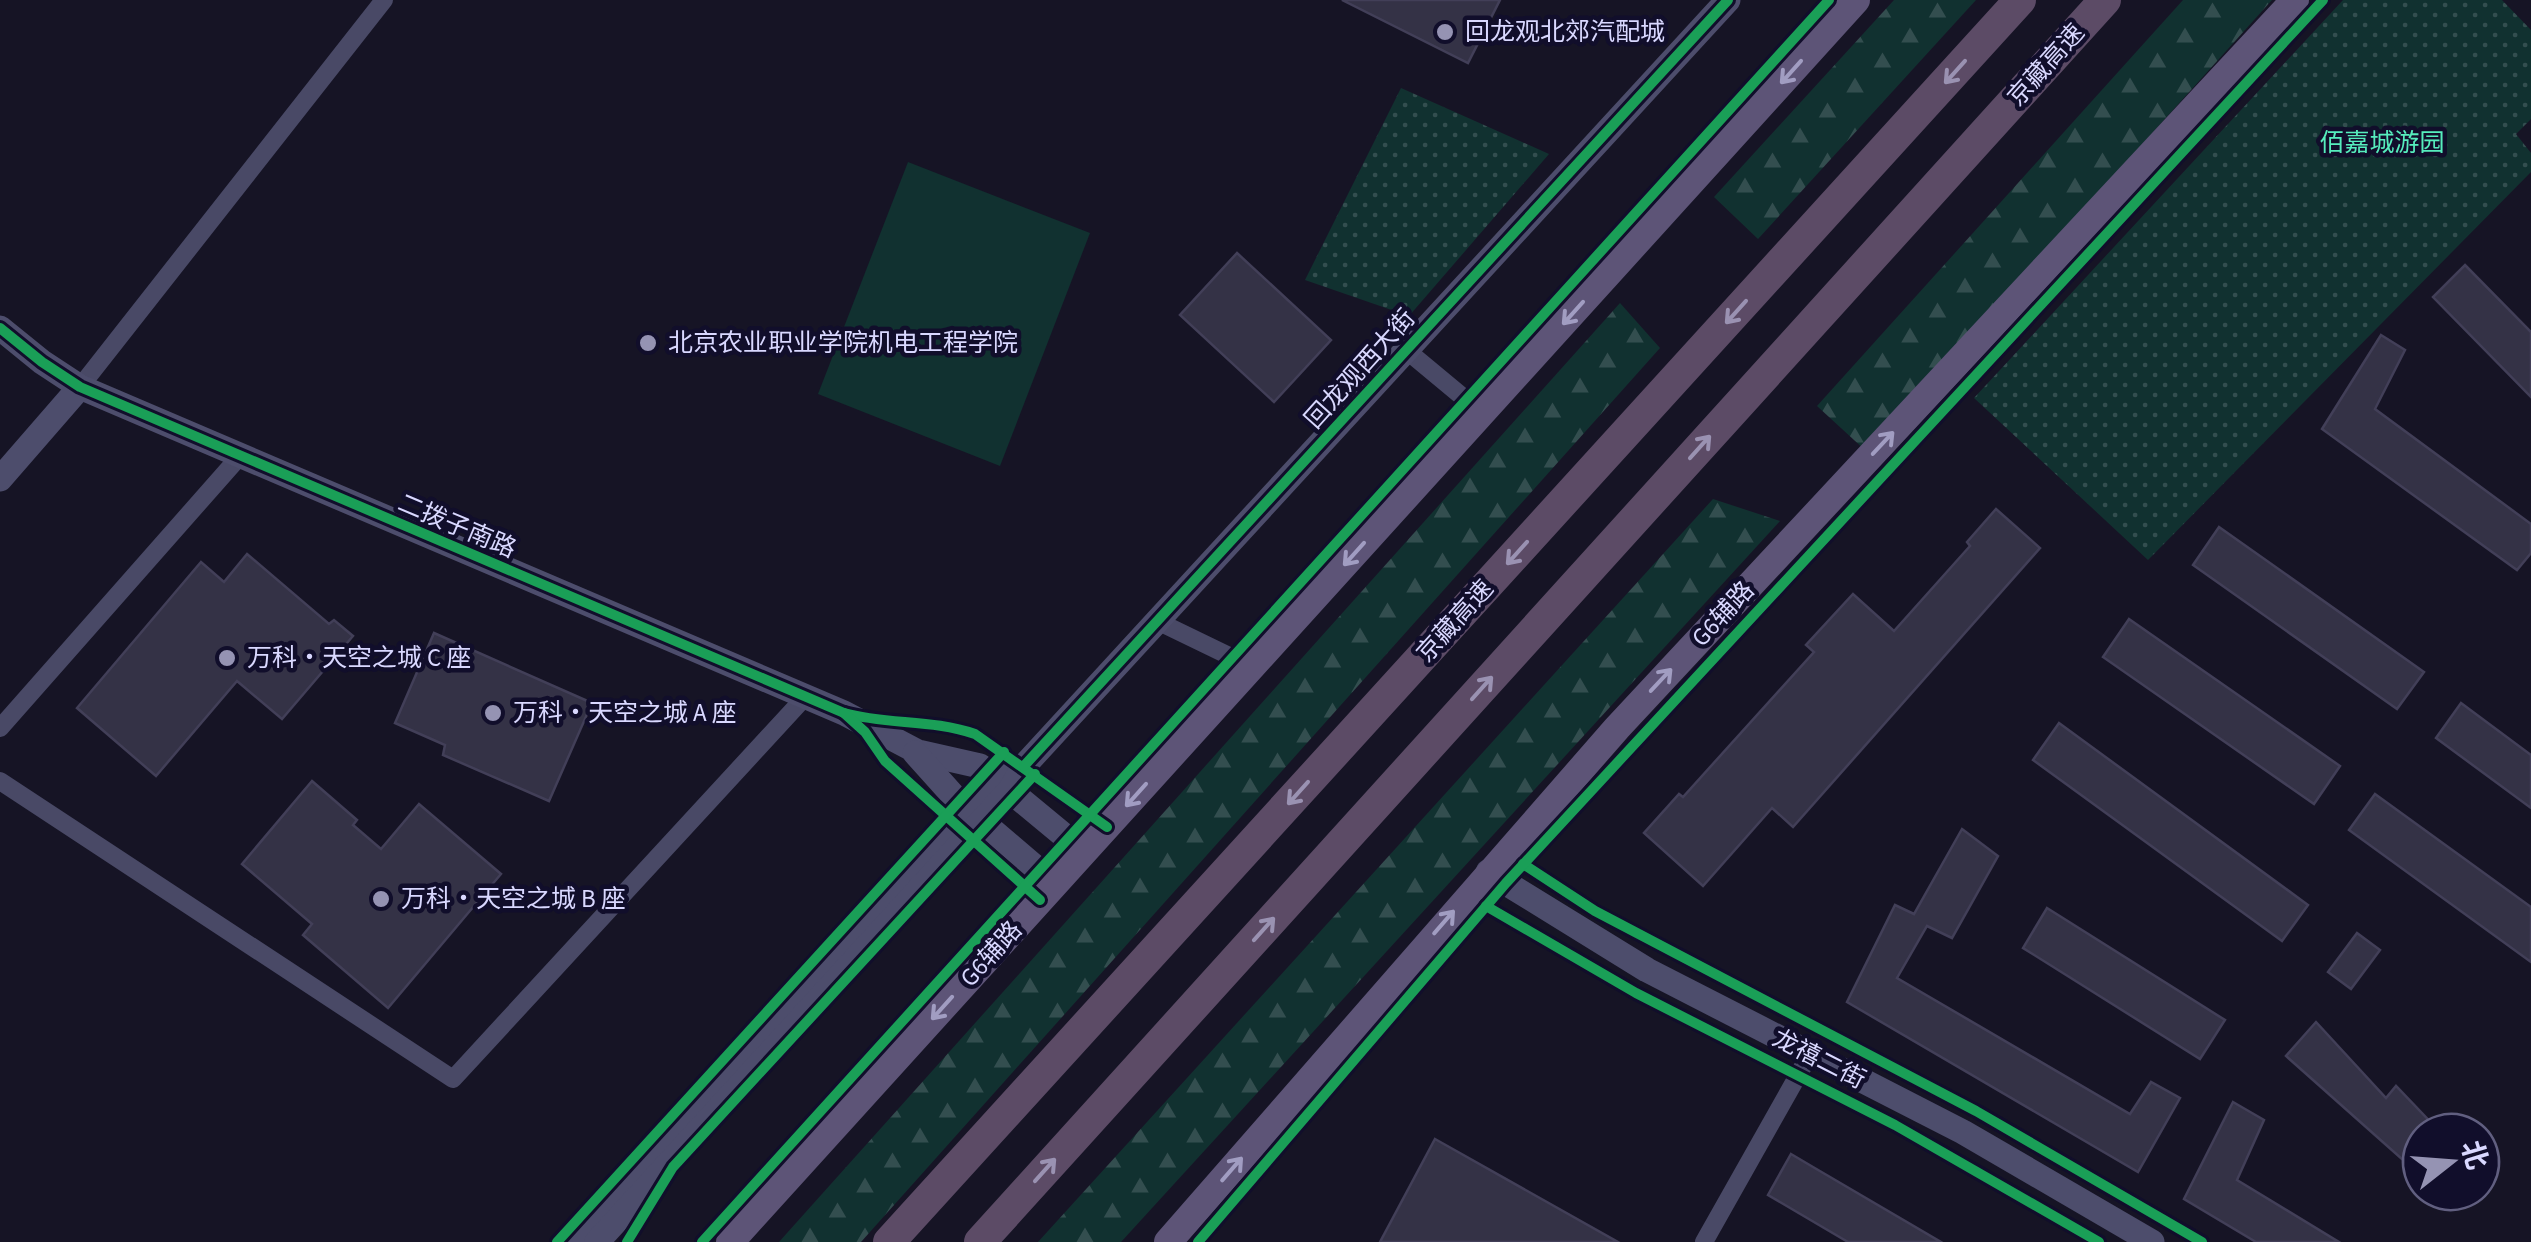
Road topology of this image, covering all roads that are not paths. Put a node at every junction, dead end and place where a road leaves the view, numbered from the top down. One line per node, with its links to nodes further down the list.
1 (384, 0): 9 (street)
2 (1728, 0): 8 (street, 回龙观西大街)
3 (1856, 0): 10 (main road, G6辅路, one-way to 10)
4 (2020, 0): 28 (highway, 京藏高速, one-way to 28)
5 (2105, 0): 29 (highway, 京藏高速, one-way to 5)
6 (2295, 0): 22 (main road, G6辅路, one-way to 6)
7 (0, 328): 9 (street, 二拨子南路)
8 (1405, 349): 10 (street); 13 (street, 回龙观西大街)
9 (80, 387): 11 (street, 二拨子南路); 12 (street)
10 (1482, 413): 14 (main road, G6辅路, one-way to 14)
11 (240, 456): 15 (street, 二拨子南路); 16 (street)
12 (0, 479)
13 (1158, 621): 14 (street); 19 (street, 回龙观西大街)
14 (1252, 667): 21 (main road, G6辅路, one-way to 21)
15 (806, 696): 17 (street, 二拨子南路); 18 (street)
16 (0, 728)
17 (907, 747): 19 (street, 二拨子南路); 20 (street, 二拨子南路)
18 (0, 781)
19 (1002, 783): 20 (street); 21 (street, 二拨子南路)
20 (974, 814): 23 (street, 二拨子南路); 25 (street); 26 (street)
21 (1084, 852): 23 (main road, G6辅路)
22 (1488, 872): 24 (street, 龙禧二街); 30 (main road, G6辅路, one-way to 22)
23 (1055, 884): 27 (main road, G6辅路, one-way to 27)
24 (1810, 1054): 31 (street); 32 (street, 龙禧二街)
25 (570, 1242)
26 (597, 1242)
27 (730, 1242)
28 (889, 1242)
29 (980, 1242)
30 (1168, 1242)
31 (1704, 1242)
32 (2152, 1242)

